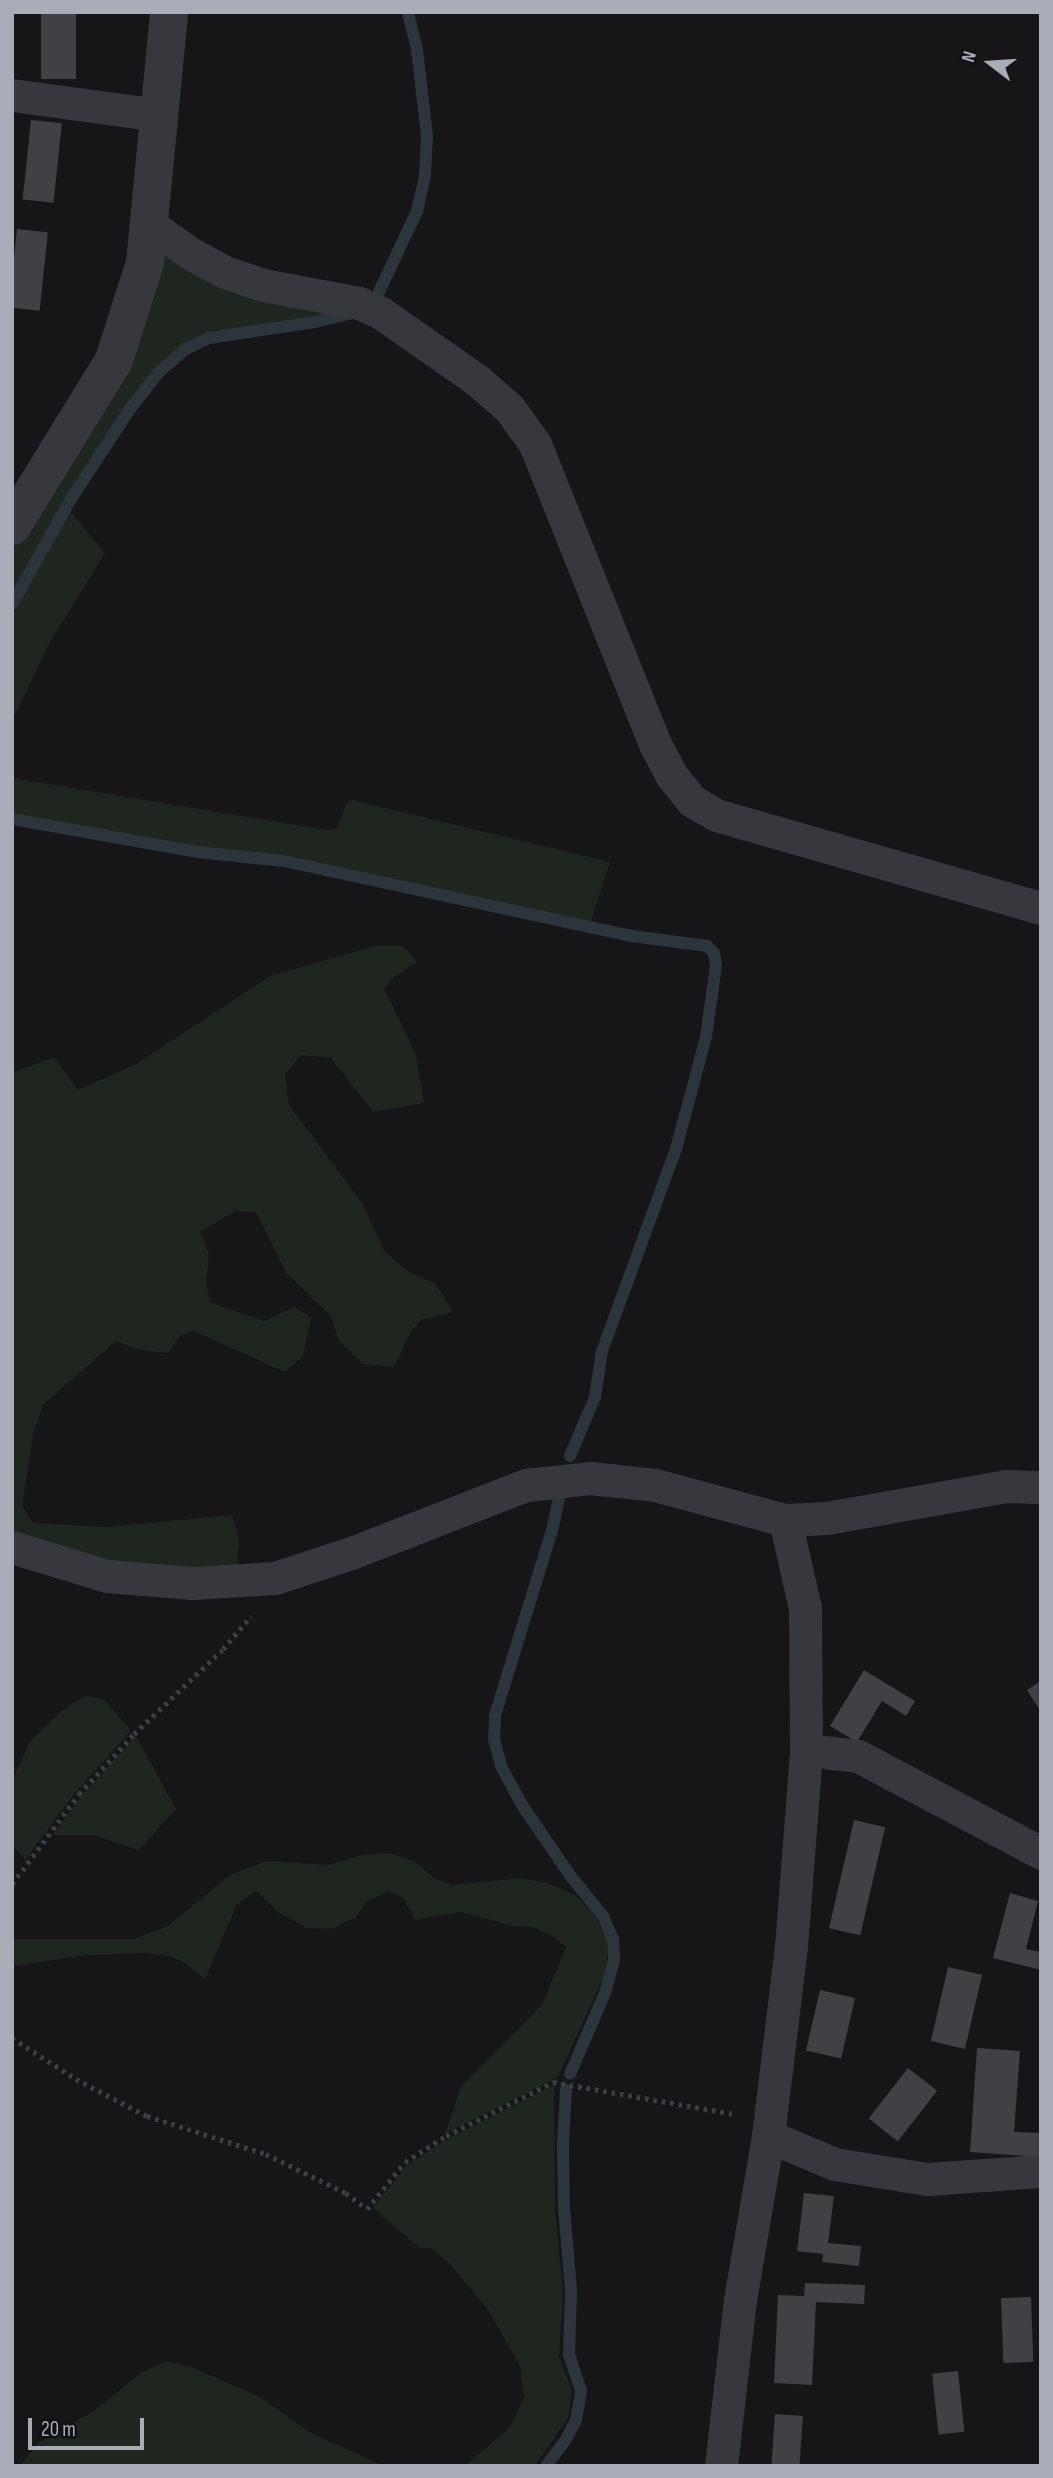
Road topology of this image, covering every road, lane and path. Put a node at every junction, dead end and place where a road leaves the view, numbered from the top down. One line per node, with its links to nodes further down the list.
1 (169, 12): 3 (street)
2 (12, 94): 3 (street)
3 (158, 114): 4 (street)
4 (148, 223): 5 (street); 6 (street)
5 (12, 526)
6 (1041, 908)
7 (1041, 1487): 8 (street)
8 (785, 1520): 10 (street); 11 (street)
9 (12, 1547): 10 (street)
10 (275, 1578): 13 (path)
11 (806, 1750): 12 (street); 15 (street)
12 (1041, 1853)
13 (12, 1884)
14 (12, 2038): 15 (path)
15 (769, 2129): 16 (street); 17 (street)
16 (1041, 2171)
17 (721, 2466)

